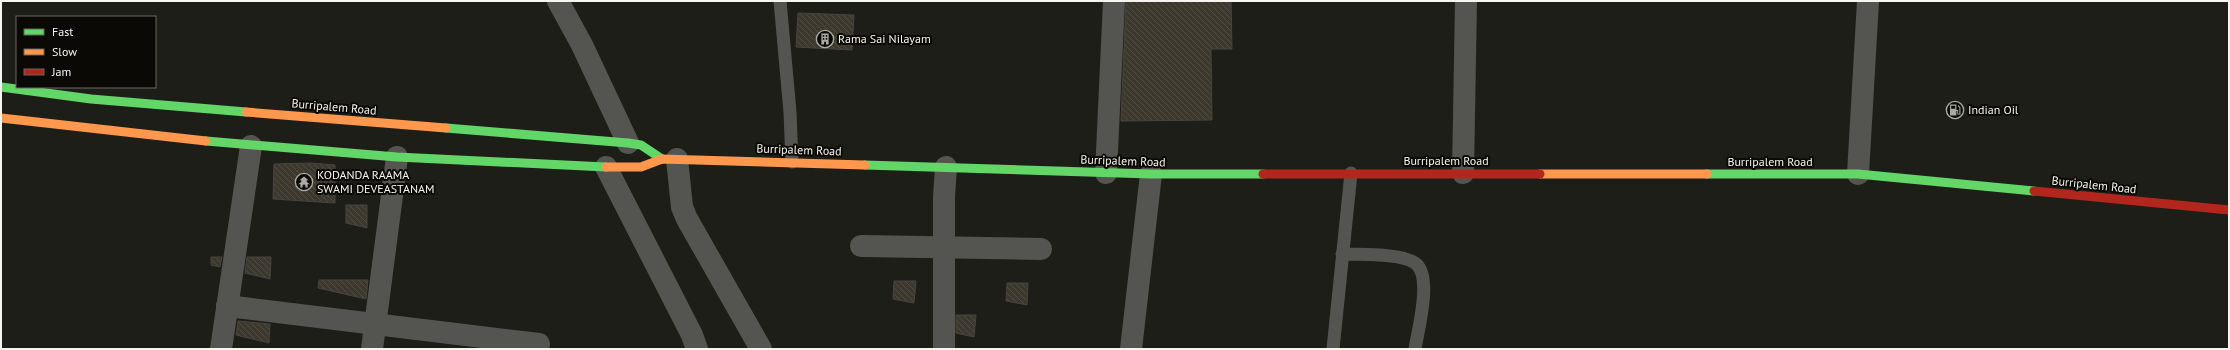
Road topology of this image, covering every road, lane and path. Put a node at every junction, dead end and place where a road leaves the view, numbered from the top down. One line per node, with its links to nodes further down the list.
1 (558, 1): 8 (street)
2 (780, 1): 12 (lane)
3 (1114, 1): 15 (street)
4 (1466, 1): 17 (street)
5 (1868, 1): 19 (street)
6 (1, 87): 8 (main road, Burripalem Road)
7 (1, 118): 9 (main road, Burripalem Road)
8 (628, 144): 11 (main road, Burripalem Road)
9 (251, 146): 10 (main road, Burripalem Road); 25 (street)
10 (397, 157): 13 (main road, Burripalem Road); 26 (street)
11 (669, 159): 12 (main road, Burripalem Road); 13 (main road, Burripalem Road); 31 (street)
12 (792, 162): 14 (main road, Burripalem Road)
13 (606, 167): 30 (street)
14 (946, 167): 15 (main road, Burripalem Road); 21 (street)
15 (1106, 173): 18 (main road, Burripalem Road)
16 (1351, 173): 17 (main road, Burripalem Road); 18 (main road, Burripalem Road); 24 (lane)
17 (1463, 173): 19 (main road, Burripalem Road)
18 (1151, 174): 33 (street)
19 (1858, 174): 20 (main road, Burripalem Road)
20 (2229, 210)
21 (944, 237): 22 (street); 23 (street); 32 (street)
22 (861, 246)
23 (1041, 249)
24 (1342, 254): 34 (lane); 35 (lane)
25 (227, 306): 26 (street); 28 (street)
26 (375, 325): 27 (street); 29 (street)
27 (539, 344)
28 (221, 349)
29 (372, 349)
30 (697, 349)
31 (761, 349)
32 (944, 349)
33 (1131, 349)
34 (1333, 349)
35 (1415, 349)

